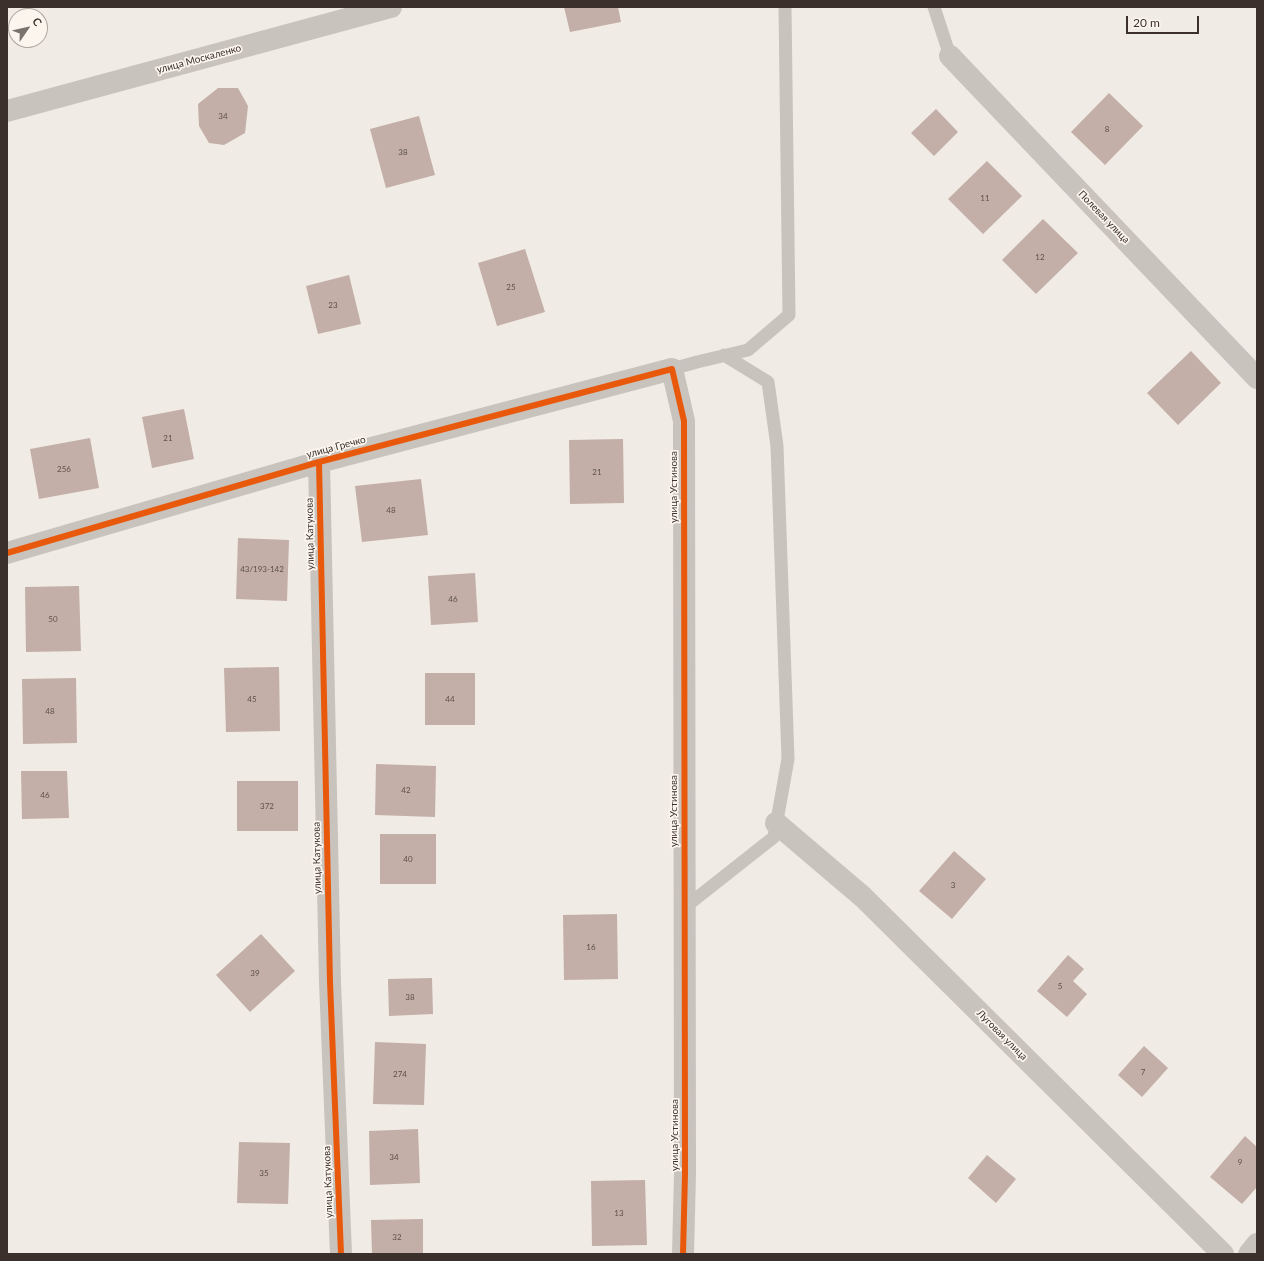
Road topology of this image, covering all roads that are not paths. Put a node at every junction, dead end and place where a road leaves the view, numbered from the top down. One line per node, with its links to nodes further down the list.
1 (391, 7): 5 (street, улица Москаленко)
2 (785, 7): 6 (lane)
3 (934, 7): 4 (lane)
4 (950, 56): 8 (street, Полевая улица)
5 (7, 111)
6 (724, 355): 7 (lane); 11 (lane)
7 (672, 369): 9 (street, улица Гречко); 12 (street, улица Устинова)
8 (1257, 378)
9 (319, 462): 10 (street, улица Гречко); 14 (street, улица Катукова)
10 (7, 553)
11 (776, 823): 12 (lane); 16 (street, Луговая улица)
12 (684, 908): 15 (street, улица Устинова)
13 (1257, 1244): 17 (street)
14 (341, 1254)
15 (683, 1254)
16 (1222, 1254)
17 (1249, 1254)

